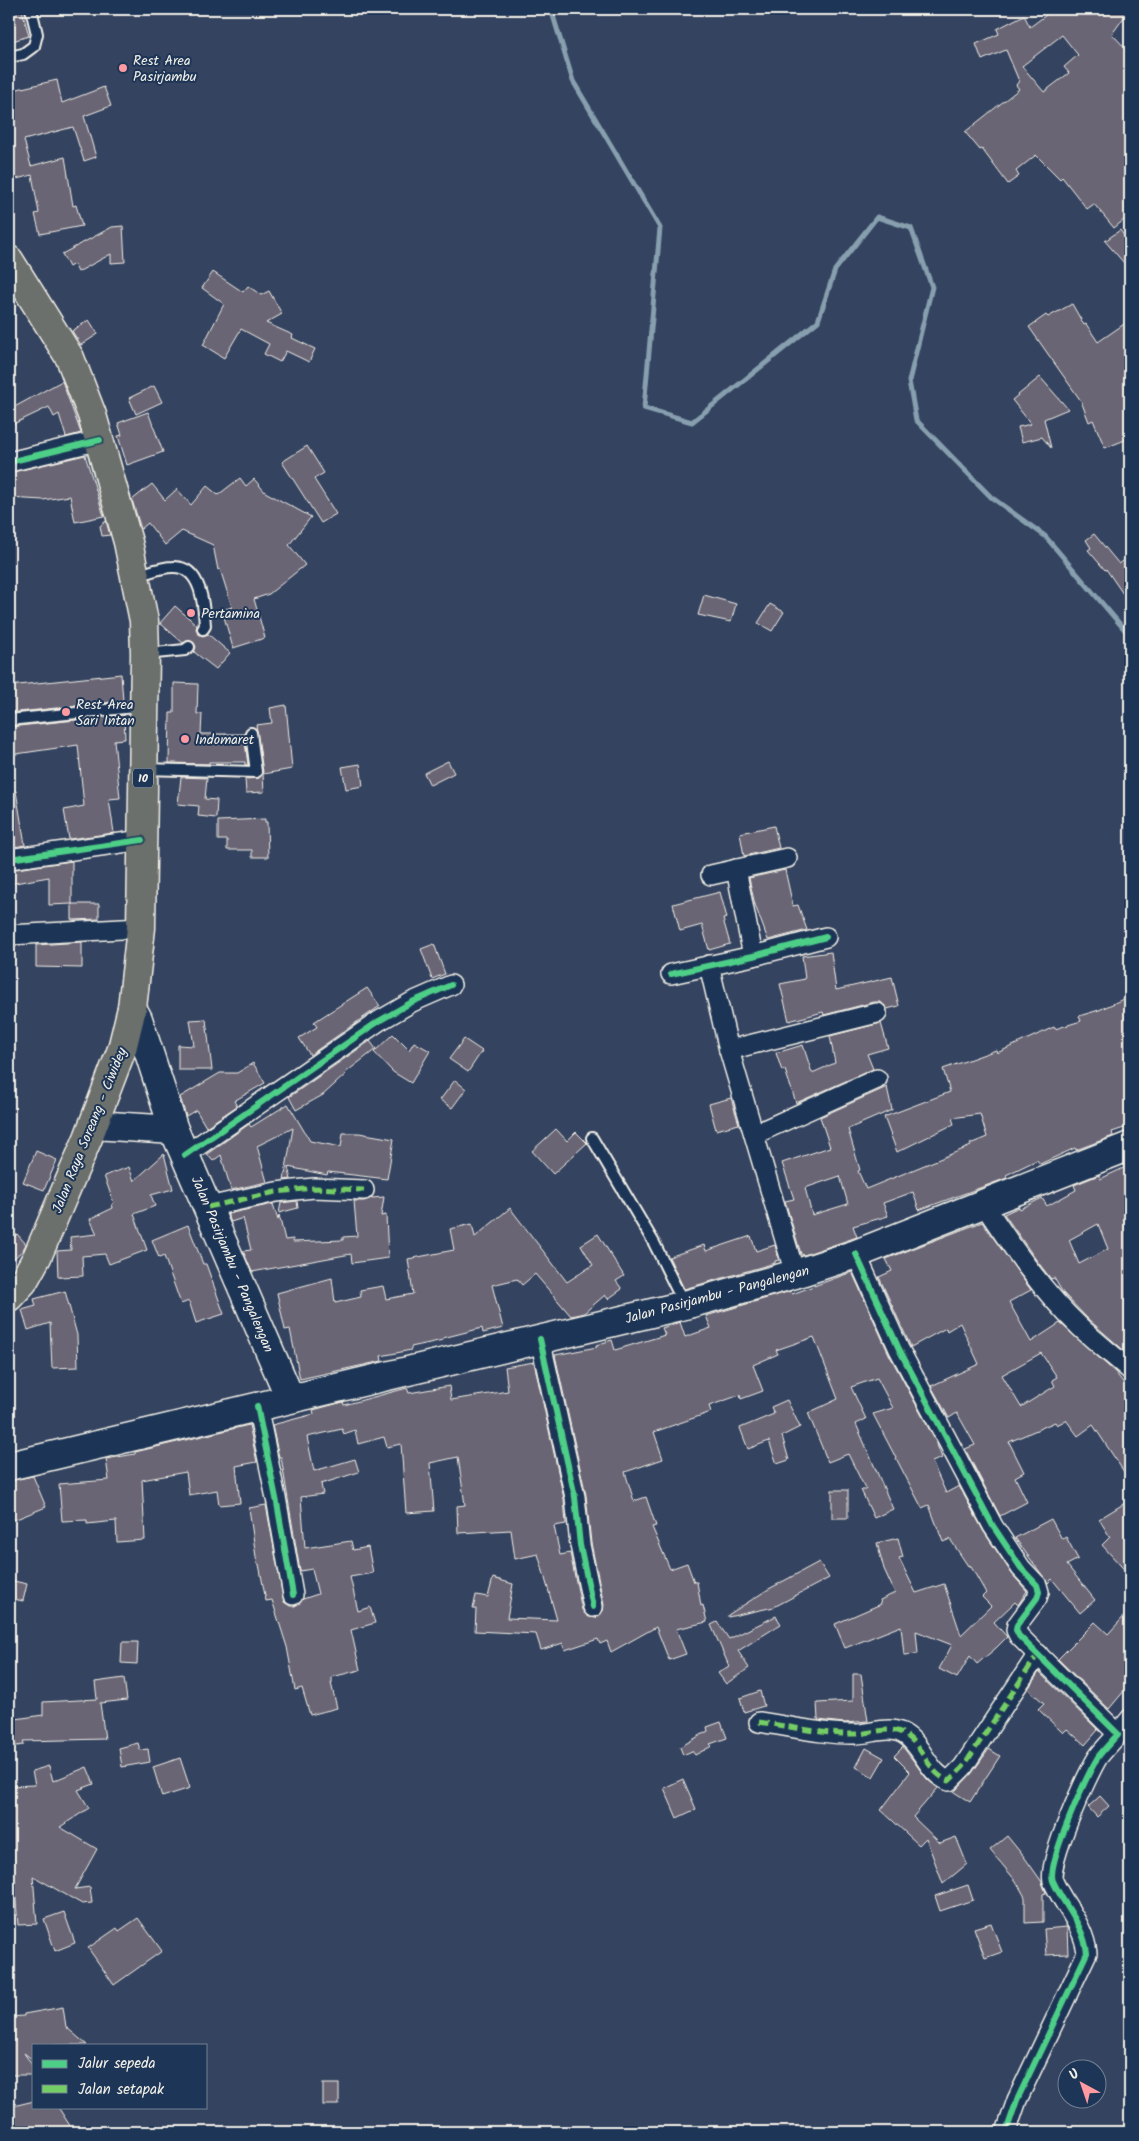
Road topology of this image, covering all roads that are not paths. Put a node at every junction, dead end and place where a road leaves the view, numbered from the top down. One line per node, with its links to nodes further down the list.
1 (32, 9): 2 (lane)
2 (9, 57)
3 (9, 260): 4 (highway, Jalan Raya Soreang - Ciwidey / 10)
4 (100, 440): 5 (street); 6 (highway, Jalan Raya Soreang - Ciwidey / 10)
5 (9, 462)
6 (135, 576): 7 (lane); 9 (highway, Jalan Raya Soreang - Ciwidey / 10)
7 (203, 630)
8 (189, 647): 9 (lane)
9 (145, 654): 10 (highway, Jalan Raya Soreang - Ciwidey / 10)
10 (145, 706): 11 (lane); 13 (highway, Jalan Raya Soreang - Ciwidey / 10)
11 (9, 720)
12 (251, 733): 13 (lane)
13 (143, 769): 14 (highway, Jalan Raya Soreang - Ciwidey / 10)
14 (142, 840): 16 (street); 19 (highway, Jalan Raya Soreang - Ciwidey / 10)
15 (787, 858): 17 (street)
16 (9, 859)
17 (736, 869): 18 (street); 22 (street)
18 (711, 875)
19 (141, 928): 20 (street); 26 (highway, Jalan Raya Soreang - Ciwidey / 10)
20 (9, 935)
21 (826, 937): 22 (street)
22 (753, 956): 23 (street)
23 (709, 965): 24 (street); 28 (street)
24 (671, 974)
25 (451, 985): 35 (street)
26 (132, 1008): 30 (highway, Jalan Raya Soreang - Ciwidey / 10); 31 (main road, Jalan Pasirjambu - Pangalengan)
27 (877, 1013): 28 (street)
28 (729, 1050): 32 (street)
29 (877, 1078): 32 (street)
30 (94, 1125): 31 (main road); 41 (highway, Jalan Raya Soreang - Ciwidey / 10)
31 (174, 1130): 35 (main road, Jalan Pasirjambu - Pangalengan)
32 (754, 1134): 40 (street)
33 (592, 1138): 42 (lane)
34 (1130, 1146): 37 (main road, Jalan Pasirjambu - Pangalengan)
35 (185, 1155): 38 (main road, Jalan Pasirjambu - Pangalengan)
36 (364, 1190): 38 (street)
37 (983, 1203): 39 (main road, Jalan Pasirjambu - Pangalengan); 44 (street)
38 (208, 1207): 45 (main road, Jalan Pasirjambu - Pangalengan)
39 (856, 1254): 40 (main road, Jalan Pasirjambu - Pangalengan); 50 (street)
40 (795, 1274): 42 (main road, Jalan Pasirjambu - Pangalengan)
41 (9, 1297)
42 (684, 1305): 43 (main road, Jalan Pasirjambu - Pangalengan)
43 (540, 1340): 45 (main road, Jalan Pasirjambu - Pangalengan); 49 (street)
44 (1130, 1370)
45 (290, 1398): 46 (main road, Jalan Pasirjambu - Pangalengan)
46 (257, 1406): 47 (main road, Jalan Pasirjambu - Pangalengan); 48 (street)
47 (9, 1466)
48 (293, 1595)
49 (593, 1607)
50 (1038, 1654): 52 (street); 53 (street)
51 (1130, 1719): 53 (street)
52 (759, 1722)
53 (1118, 1734): 54 (street)
54 (1006, 2132)

